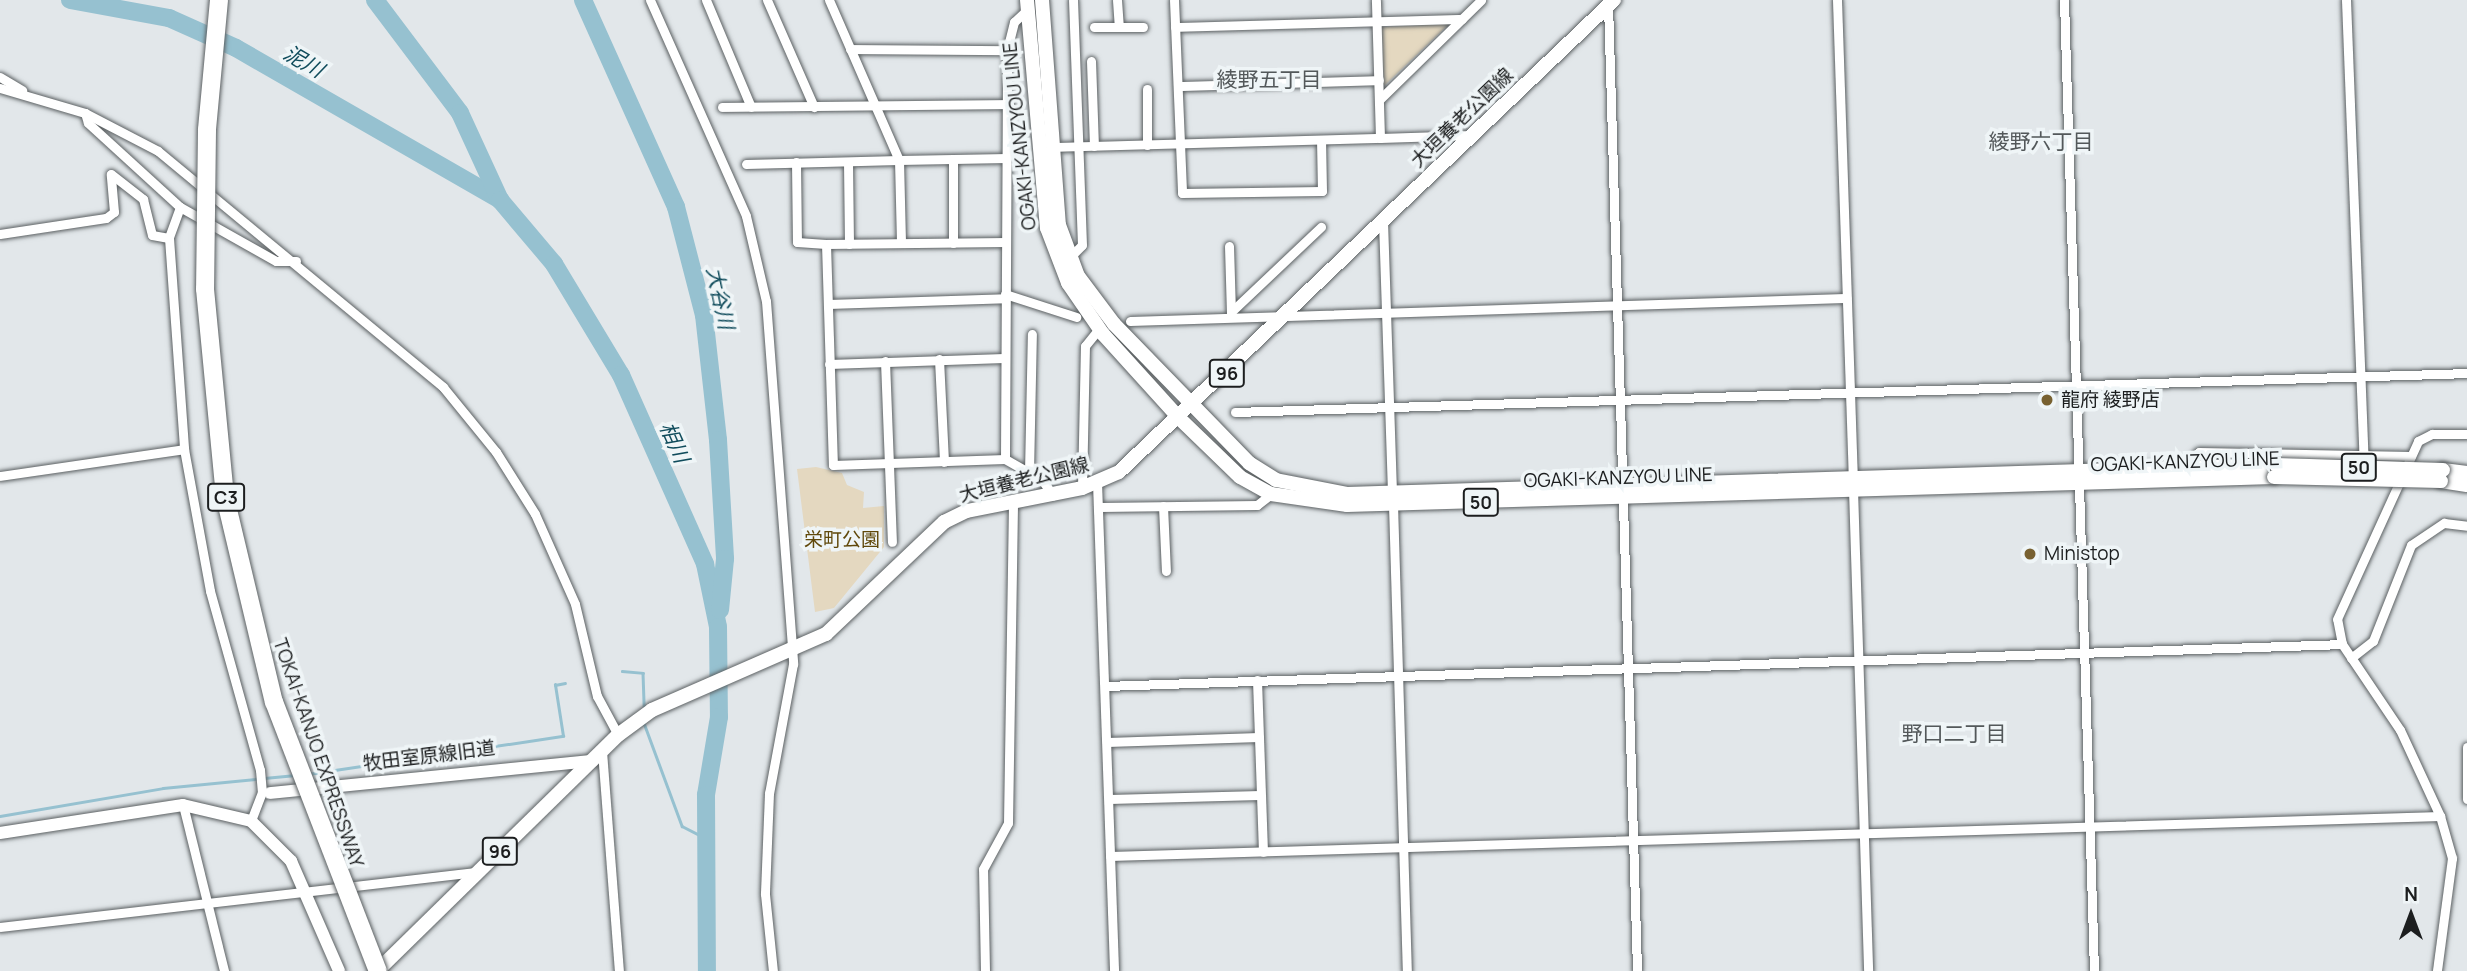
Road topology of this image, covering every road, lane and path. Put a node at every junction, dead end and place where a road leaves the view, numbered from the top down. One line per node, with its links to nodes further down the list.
1 (219, 0): 153 (highway, TOKAI-KANJO EXPRESSWAY / C3, bridge)
2 (650, 0): 120 (street)
3 (706, 0): 36 (street)
4 (767, 0): 37 (street)
5 (829, 0): 23 (street)
6 (1042, 0): 46 (main road, OGAKI-KANZYOU LINE / 50)
7 (1073, 0): 44 (street)
8 (1117, 0): 20 (street)
9 (1174, 0): 22 (street)
10 (1376, 0): 18 (street)
11 (1481, 0): 17 (street)
12 (1837, 0): 67 (street)
13 (2064, 0): 83 (street)
14 (2346, 0): 82 (street)
15 (1610, 2): 39 (main road, 大垣養老公園線 / 96); 69 (street)
16 (1027, 5): 24 (street); 75 (main road, OGAKI-KANZYOU LINE / 50)
17 (1462, 19): 18 (street); 32 (street)
18 (1377, 22): 22 (street); 27 (street)
19 (1094, 27): 20 (street)
20 (1119, 27): 21 (street)
21 (1143, 27)
22 (1175, 27): 28 (street)
23 (850, 49): 24 (street); 34 (street)
24 (1007, 50): 33 (street)
25 (1091, 61): 45 (street)
26 (0, 77): 31 (street)
27 (1379, 80): 28 (street); 32 (street)
28 (1178, 86): 42 (street)
29 (0, 88): 31 (street)
30 (1147, 89): 43 (street)
31 (26, 93): 38 (street)
32 (1379, 100): 40 (street)
33 (1009, 104): 34 (street); 48 (street)
34 (875, 105): 37 (street); 49 (street)
35 (722, 107): 36 (street)
36 (751, 107): 37 (street)
37 (814, 107)
38 (85, 113): 53 (street); 65 (street)
39 (1472, 135): 40 (street); 54 (main road, 大垣養老公園線 / 96)
40 (1380, 138): 41 (street)
41 (1321, 140): 42 (street); 42 (street)
42 (1180, 144): 43 (street)
43 (1147, 145): 45 (street)
44 (1077, 146): 45 (street); 46 (street); 64 (street)
45 (1094, 146)
46 (1052, 147): 64 (main road, OGAKI-KANZYOU LINE / 50)
47 (953, 159): 48 (street); 49 (street); 60 (street)
48 (1007, 159): 58 (street)
49 (899, 160): 51 (street); 59 (street)
50 (796, 162): 51 (street); 52 (street); 61 (street)
51 (848, 162): 62 (street)
52 (746, 164)
53 (180, 206): 57 (street); 65 (street)
54 (1383, 221): 70 (street); 72 (main road, 大垣養老公園線 / 96)
55 (1321, 226): 71 (street)
56 (0, 234): 57 (street)
57 (169, 238): 91 (street)
58 (1006, 242): 60 (street); 66 (street)
59 (901, 243): 60 (street); 62 (street)
60 (953, 243)
61 (826, 244): 62 (street); 68 (street)
62 (849, 244)
63 (1229, 246): 71 (street)
64 (1069, 258): 86 (main road, OGAKI-KANZYOU LINE / 50)
65 (296, 261): 128 (street)
66 (1005, 296): 68 (street); 73 (street); 77 (street)
67 (1847, 298): 69 (street); 84 (street)
68 (828, 304): 80 (street)
69 (1620, 306): 70 (street); 85 (street)
70 (1389, 313): 72 (street); 87 (street)
71 (1231, 315): 72 (street); 74 (street)
72 (1287, 316): 86 (main road, 大垣養老公園線 / 96)
73 (1076, 317)
74 (1130, 321)
75 (1099, 329): 89 (main road, OGAKI-KANZYOU LINE / 50); 108 (street)
76 (1032, 334): 100 (street)
77 (1004, 358): 78 (street); 94 (street)
78 (939, 359): 79 (street); 95 (street)
79 (885, 361): 80 (street); 96 (street)
80 (829, 364): 96 (street)
81 (2467, 373): 82 (street)
82 (2358, 376): 83 (street); 92 (street)
83 (2075, 386): 84 (street); 98 (street)
84 (1850, 392): 85 (street); 105 (street)
85 (1620, 400): 87 (street); 109 (street)
86 (1194, 405): 89 (main road, 大垣養老公園線 / 96); 112 (main road, OGAKI-KANZYOU LINE / 50)
87 (1391, 407): 88 (street); 112 (street)
88 (1235, 412)
89 (1180, 419): 104 (main road, 大垣養老公園線 / 96); 110 (main road, OGAKI-KANZYOU LINE / 50)
90 (2467, 434): 93 (street)
91 (184, 449): 102 (street); 133 (street)
92 (2363, 452): 93 (street); 97 (street)
93 (2411, 456): 119 (street)
94 (1005, 460): 95 (street); 100 (street)
95 (944, 462): 96 (street)
96 (889, 463): 117 (street)
97 (2187, 464): 98 (main road, OGAKI-KANZYOU LINE / 50); 99 (main road, OGAKI-KANZYOU LINE / 50)
98 (2076, 467): 105 (main road, OGAKI-KANZYOU LINE / 50); 106 (street)
99 (2275, 471): 103 (main road, OGAKI-KANZYOU LINE / 50, bridge); 106 (main road, OGAKI-KANZYOU LINE / 50)
100 (1029, 472): 111 (street)
101 (2467, 473): 103 (main road, OGAKI-KANZYOU LINE / 50)
102 (0, 475)
103 (2442, 476): 107 (main road, OGAKI-KANZYOU LINE / 50)
104 (1097, 482): 108 (main road, 大垣養老公園線 / 96); 115 (street)
105 (1853, 483): 106 (main road, OGAKI-KANZYOU LINE / 50); 109 (main road, OGAKI-KANZYOU LINE / 50); 123 (street)
106 (2077, 485): 121 (street)
107 (2467, 485)
108 (1082, 488): 111 (main road, 大垣養老公園線 / 96)
109 (1622, 491): 112 (main road, OGAKI-KANZYOU LINE / 50); 124 (street)
110 (1272, 494): 112 (main road, OGAKI-KANZYOU LINE / 50); 114 (street)
111 (1053, 495): 113 (main road, 大垣養老公園線 / 96)
112 (1393, 498): 125 (street)
113 (1013, 502): 120 (main road, 大垣養老公園線 / 96); 156 (street)
114 (1163, 506): 115 (street); 118 (street)
115 (1100, 507): 127 (street)
116 (2467, 526): 122 (street)
117 (892, 542)
118 (1166, 571)
119 (2342, 644): 121 (street); 122 (street)
120 (790, 652): 128 (main road, 大垣養老公園線 / 96); 155 (street)
121 (2084, 654): 123 (street); 140 (street)
122 (2351, 658): 138 (street)
123 (1858, 661): 124 (street); 142 (street)
124 (1629, 668): 125 (street); 143 (street)
125 (1398, 675): 126 (street); 144 (street)
126 (1257, 680): 127 (street); 129 (street)
127 (1105, 685): 130 (street)
128 (621, 733): 132 (main road, 大垣養老公園線 / 96)
129 (1259, 737): 130 (street); 134 (street)
130 (1107, 742): 135 (street)
131 (2467, 747): 136 (street)
132 (597, 756): 133 (main road, 牧田室原線旧道); 147 (main road, 大垣養老公園線 / 96); 154 (street)
133 (266, 789): 139 (street)
134 (1260, 795): 135 (street); 145 (street)
135 (1109, 799): 146 (street)
136 (2467, 799)
137 (183, 805): 139 (main road); 141 (main road); 149 (street)
138 (2440, 816): 140 (street); 162 (street)
139 (251, 821): 148 (main road)
140 (2089, 826): 142 (street); 161 (street)
141 (0, 833)
142 (1864, 834): 143 (street); 160 (street)
143 (1633, 841): 144 (street); 159 (street)
144 (1403, 848): 145 (street); 158 (street)
145 (1263, 852): 146 (street)
146 (1110, 856): 157 (street)
147 (478, 872): 148 (street); 153 (main road, 大垣養老公園線 / 96)
148 (303, 888): 149 (street); 152 (main road)
149 (206, 900): 150 (street); 151 (street)
150 (0, 927)
151 (224, 971)
152 (339, 971)
153 (378, 971)
154 (618, 971)
155 (773, 971)
156 (985, 971)
157 (1114, 971)
158 (1407, 971)
159 (1637, 971)
160 (1868, 971)
161 (2094, 971)
162 (2437, 971)

